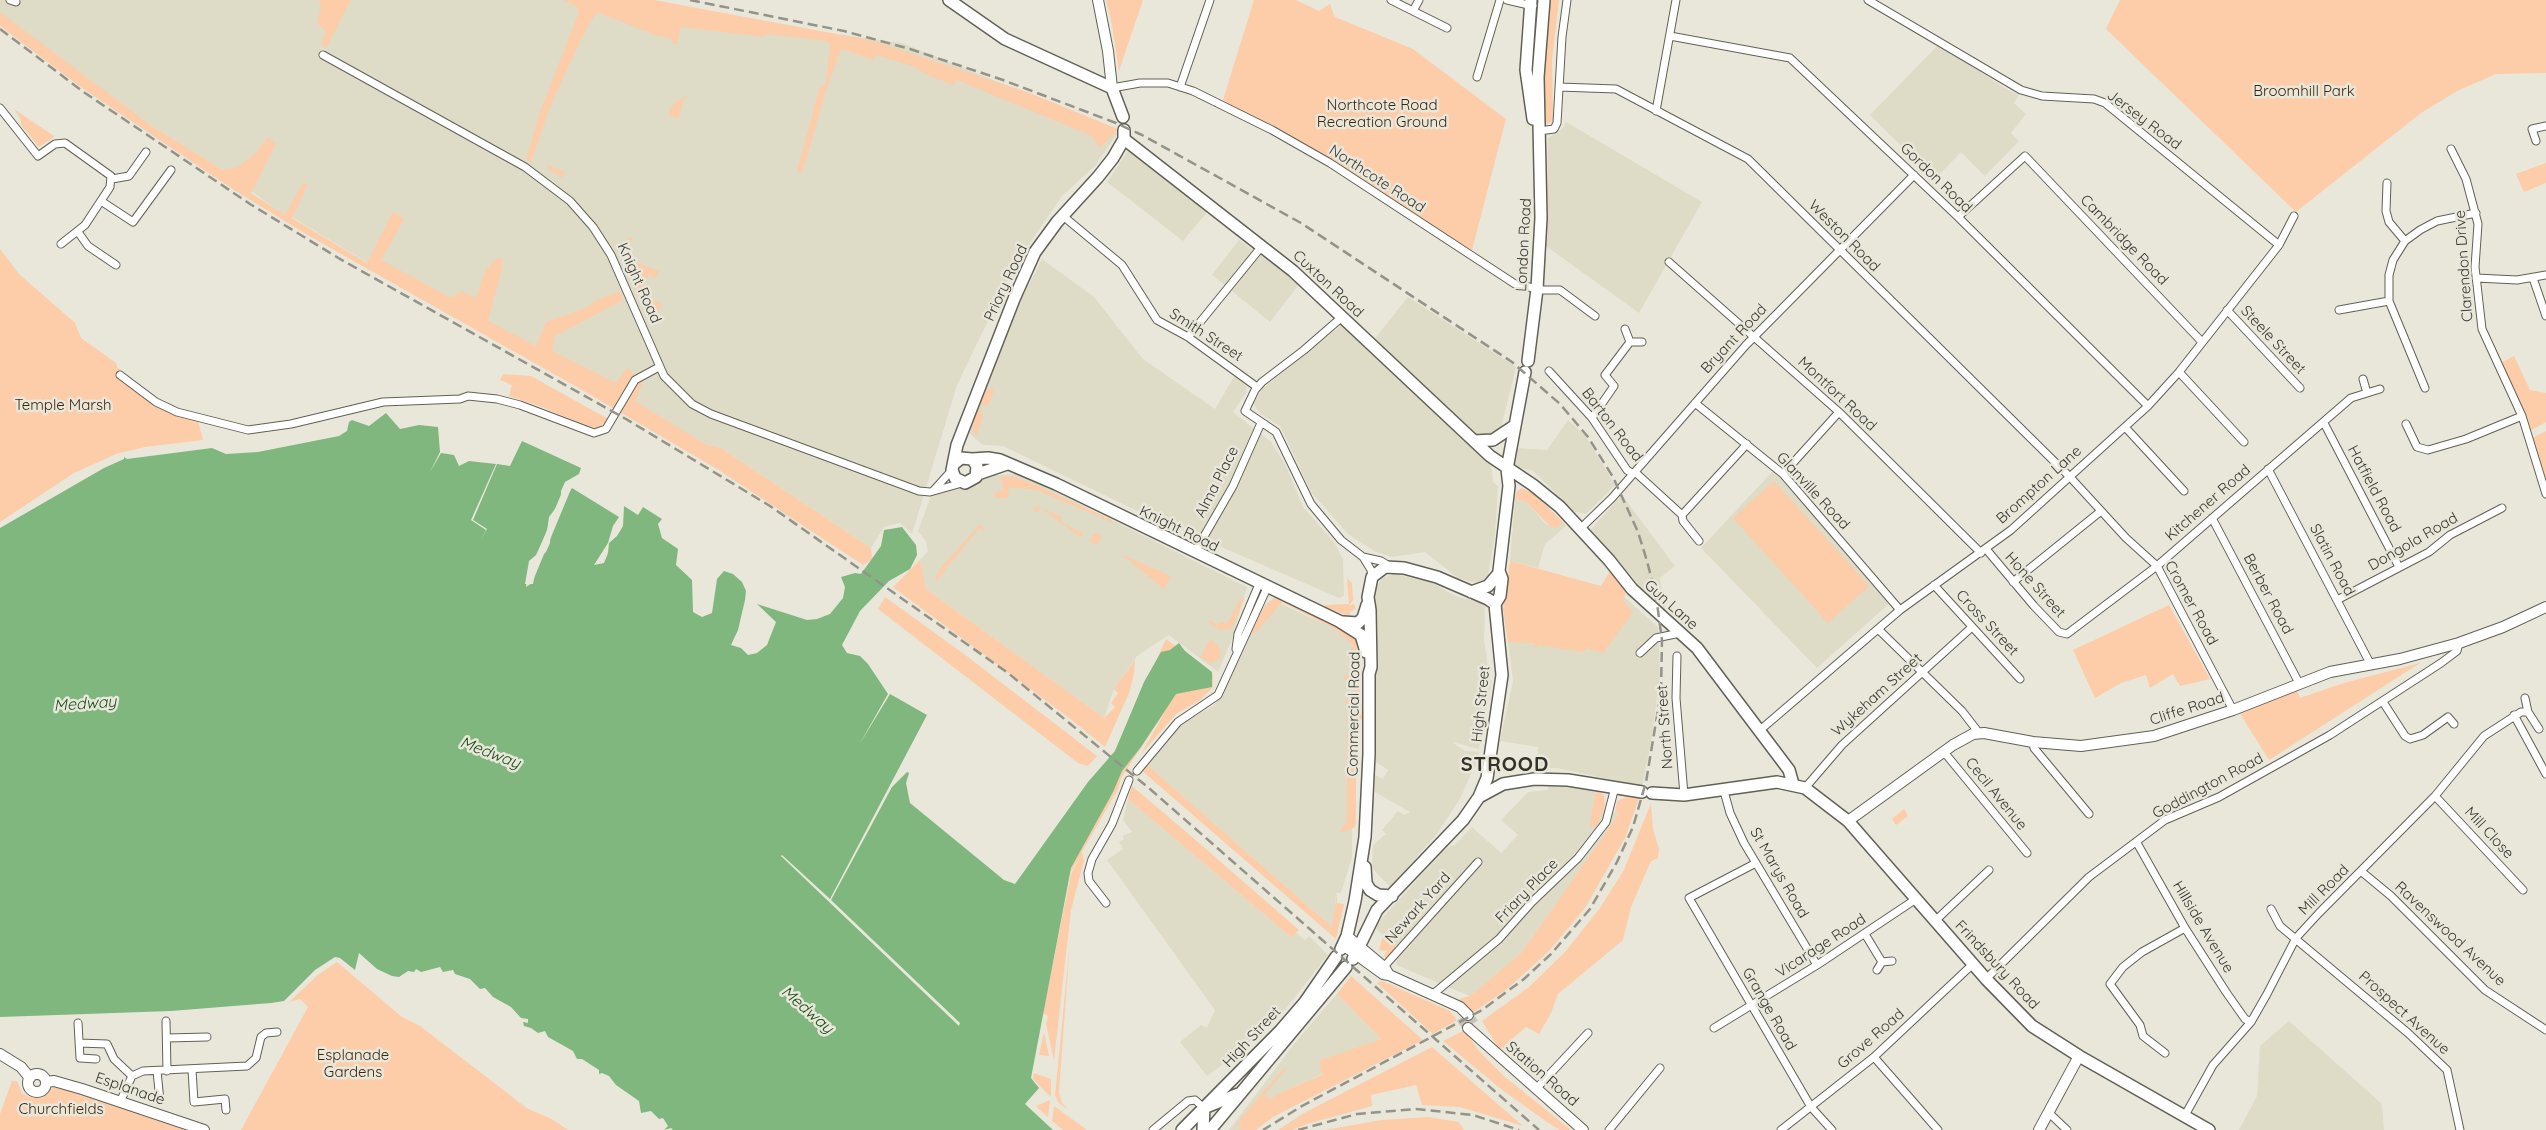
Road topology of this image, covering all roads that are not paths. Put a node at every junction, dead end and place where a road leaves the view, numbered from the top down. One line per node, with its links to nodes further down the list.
1 (949, 0): 19 (main road)
2 (1098, 0): 19 (street)
3 (1210, 0): 17 (street)
4 (1391, 0): 12 (street)
5 (1419, 0): 12 (street)
6 (1500, 0): 16 (street)
7 (1507, 0): 11 (street)
8 (1567, 0): 18 (street)
9 (1676, 0): 14 (street)
10 (1868, 0): 41 (street, Jersey Road)
11 (1537, 3): 24 (main road, London Road)
12 (1413, 11): 13 (street)
13 (1447, 28)
14 (1670, 36): 21 (street); 30 (street, Gordon Road)
15 (323, 55): 62 (street, Knight Road)
16 (1477, 77)
17 (1180, 87): 19 (street, Northcote Road); 49 (street, Northcote Road)
18 (1559, 87): 21 (street, Weston Road); 24 (street)
19 (1112, 88): 22 (main road)
20 (0, 108): 31 (street)
21 (1656, 111): 43 (street, Weston Road)
22 (1123, 116)
23 (2546, 126): 26 (street)
24 (1539, 131): 49 (main road, London Road)
25 (1124, 135): 35 (main road, Priory Road); 42 (main road, Cuxton Road)
26 (2536, 141)
27 (2451, 149): 34 (street, Clarendon Drive)
28 (146, 152): 31 (street)
29 (171, 170): 33 (street)
30 (1914, 175): 37 (street, Gordon Road); 43 (street, Bryant Road)
31 (112, 179): 33 (street)
32 (2387, 183): 39 (street)
33 (101, 201): 38 (street)
34 (2476, 213): 39 (street); 47 (street, Clarendon Drive)
35 (1063, 216): 57 (street, Smith Street); 82 (main road, Priory Road)
36 (2294, 216): 41 (street, Brompton Lane)
37 (1958, 217): 61 (street, Cambridge Road); 73 (street, Gordon Road)
38 (78, 232): 40 (street); 45 (street)
39 (2405, 241): 50 (street)
40 (61, 244)
41 (2279, 245): 51 (street, Brompton Lane)
42 (1262, 246): 55 (main road, Cuxton Road); 57 (street)
43 (1839, 251): 58 (street, Bryant Road); 94 (street, Weston Road)
44 (1669, 262): 58 (street, Montfort Road)
45 (116, 264)
46 (2546, 275): 48 (street)
47 (2476, 278): 48 (street); 75 (street, Clarendon Drive)
48 (2533, 278): 54 (street)
49 (1537, 289): 53 (street, Northcote Road); 80 (main road, London Road)
50 (2389, 301): 52 (street); 70 (street)
51 (2227, 310): 61 (street, Brompton Lane); 68 (street, Steele Street)
52 (2339, 310)
53 (1595, 316)
54 (2546, 316)
55 (1342, 317): 67 (street); 83 (main road, Cuxton Road)
56 (1625, 328): 59 (street)
57 (1188, 337): 67 (street, Smith Street)
58 (1754, 337): 72 (street, Bryant Road); 74 (street, Montfort Road)
59 (1630, 342): 60 (street); 76 (street)
60 (1642, 342)
61 (2202, 342): 64 (street, Brompton Lane)
62 (659, 367): 65 (street); 96 (street, Knight Road)
63 (1549, 371): 76 (street, Barton Road)
64 (2180, 372): 73 (street, Brompton Lane); 84 (street)
65 (120, 375)
66 (2363, 380): 71 (street)
67 (1257, 386): 77 (street)
68 (2300, 388)
69 (2380, 388): 71 (street, Kitchener Road)
70 (2425, 388)
71 (2367, 393): 78 (street, Kitchener Road)
72 (1695, 403): 85 (street, Glanville Road); 91 (street, Bryant Road)
73 (2148, 406): 81 (street, Brompton Lane)
74 (1839, 412): 93 (street); 105 (street, Montfort Road)
75 (2522, 416): 79 (street); 98 (street, Clarendon Drive)
76 (1592, 418): 91 (street, Barton Road)
77 (1261, 423): 106 (street, Alma Place); 107 (street)
78 (2324, 423): 90 (street, Kitchener Road); 110 (street, Hatfield Road)
79 (2406, 424)
80 (1514, 426): 83 (main road); 89 (main road, London Road)
81 (2125, 427): 94 (street, Brompton Lane); 97 (street)
82 (962, 432): 86 (main road); 88 (main road, Priory Road)
83 (1474, 441): 89 (main road, Cuxton Road)
84 (2244, 442)
85 (1747, 444): 93 (street, Glanville Road); 101 (street)
86 (970, 458): 87 (main road, Knight Road); 88 (main road); 92 (main road)
87 (1007, 464): 92 (main road); 106 (main road, Knight Road)
88 (954, 466): 95 (main road); 96 (street)
89 (1507, 469): 103 (main road, Gun Lane); 111 (main road, High Street)
90 (2268, 469): 102 (street, Kitchener Road); 117 (street, Slatin Road)
91 (1634, 473): 101 (street, Barton Road); 103 (street, Bryant Road)
92 (978, 474): 95 (main road)
93 (1783, 474): 121 (street, Glanville Road)
94 (2070, 477): 100 (street, Cromer Road); 105 (street, Brompton Lane)
95 (962, 483): 96 (street, Knight Road)
96 (932, 491)
97 (2184, 491)
98 (2546, 494)
99 (2502, 508): 110 (street, Dongola Road)
100 (2100, 511): 109 (street, Cromer Road); 113 (street)
101 (1682, 515): 104 (street, Barton Road)
102 (2212, 518): 109 (street, Kitchener Road); 134 (street, Berber Road)
103 (1581, 528): 125 (main road, Gun Lane)
104 (1699, 541)
105 (1983, 551): 113 (street, Hone Street); 114 (street, Brompton Lane)
106 (1195, 552): 115 (main road, Knight Road)
107 (1363, 557): 108 (street); 112 (street)
108 (1390, 566): 112 (main road); 116 (main road)
109 (2157, 566): 126 (street, Kitchener Road); 137 (street, Cromer Road)
110 (2399, 567): 117 (street, Dongola Road)
111 (1499, 573): 116 (main road); 119 (main road, High Street)
112 (1372, 577): 118 (main road, Commercial Road)
113 (2013, 582): 126 (street, Hone Street)
114 (1934, 585): 121 (street, Brompton Lane); 123 (street, Cross Street)
115 (1263, 586): 122 (main road, Knight Road); 146 (street)
116 (1470, 592): 119 (main road)
117 (2337, 600): 130 (street, Slatin Road)
118 (1368, 603): 122 (main road, Knight Road); 132 (main road, Commercial Road)
119 (1495, 604): 145 (main road, High Street)
120 (2546, 607): 127 (street, Cliffe Road)
121 (1900, 610): 124 (street, Brompton Lane)
122 (1339, 621): 132 (main road, Knight Road)
123 (1972, 627): 131 (street, Wykeham Street); 133 (street, Cross Street)
124 (1878, 629): 131 (street); 141 (street, Brompton Lane)
125 (1680, 633): 128 (street); 141 (main road, Gun Lane)
126 (2067, 634)
127 (2459, 643): 130 (street, Cliffe Road); 136 (street, Goddington Road)
128 (1640, 653)
129 (1677, 656): 154 (street, North Street)
130 (2371, 664): 134 (street, Cliffe Road)
131 (1922, 673): 142 (street); 152 (street, Wykeham Street)
132 (1369, 674): 160 (main road, Commercial Road)
133 (2020, 678)
134 (2299, 683): 137 (street, Cliffe Road)
135 (2525, 698): 138 (street)
136 (2383, 702): 139 (street); 159 (street, Goddington Road)
137 (2233, 710): 143 (street, Cliffe Road)
138 (2521, 713): 140 (street); 147 (street); 155 (street, Mill Road)
139 (2454, 724)
140 (2539, 729)
141 (1759, 731): 150 (main road, Gun Lane)
142 (1979, 733): 143 (street, Cliffe Road); 144 (street)
143 (2033, 742): 157 (street)
144 (1944, 752): 158 (street); 161 (street, Cecil Avenue)
145 (1489, 768): 149 (main road); 156 (main road, High Street)
146 (1137, 771)
147 (2546, 774)
148 (1129, 780): 169 (street)
149 (1503, 784): 151 (main road); 156 (main road)
150 (1793, 784): 152 (main road, Frindsbury Road); 153 (main road)
151 (1615, 787): 154 (main road); 184 (street, Friary Place)
152 (1805, 788): 158 (main road, Frindsbury Road)
153 (1724, 791): 154 (main road); 163 (street, St Marys Road)
154 (1684, 795)
155 (2435, 796): 165 (street, Mill Road); 166 (street, Mill Close)
156 (1479, 798): 167 (main road, High Street)
157 (2089, 814)
158 (1848, 822): 168 (main road, Frindsbury Road)
159 (2137, 843): 172 (street, Hillside Avenue); 183 (street, Goddington Road)
160 (1363, 853): 167 (main road, Commercial Road); 175 (main road, Commercial Road)
161 (2027, 853)
162 (1478, 862): 182 (street, Newark Yard)
163 (1756, 864): 180 (street, St Marys Road); 185 (street, Grange Road)
164 (1989, 870): 171 (street)
165 (2362, 872): 174 (street, Mill Road); 192 (street, Ravenswood Avenue)
166 (2523, 890)
167 (1392, 896): 176 (main road, High Street)
168 (1916, 899): 171 (main road, Frindsbury Road); 173 (street, Vicarage Road)
169 (1106, 903)
170 (2271, 909): 174 (street, Prospect Avenue)
171 (1935, 921): 179 (main road, Frindsbury Road)
172 (2185, 928): 188 (street, Hillside Avenue); 198 (street)
173 (1865, 934): 178 (street); 180 (street, Vicarage Road)
174 (2296, 938): 188 (street, Mill Road); 230 (street, Prospect Avenue)
175 (1342, 947): 176 (street); 213 (main road, High Street)
176 (1354, 957): 182 (street); 209 (main road, High Street)
177 (1892, 961): 178 (street)
178 (1882, 962): 181 (street)
179 (1974, 963): 183 (main road, Frindsbury Road); 201 (street, Grove Road)
180 (1817, 965): 185 (street, Vicarage Road)
181 (1877, 970)
182 (1384, 972): 184 (street)
183 (1986, 979): 200 (main road, Frindsbury Road)
184 (1432, 995): 186 (street)
185 (1752, 1006): 191 (street, Vicarage Road); 212 (street, Grange Road)
186 (1465, 1017)
187 (166, 1020): 196 (street)
188 (2250, 1022): 216 (street, Mill Road)
189 (78, 1023): 197 (street)
190 (1471, 1026): 208 (street, Station Road)
191 (1714, 1028)
192 (2546, 1030)
193 (277, 1032): 204 (street)
194 (1588, 1033): 208 (street)
195 (207, 1037): 196 (street)
196 (167, 1038): 206 (street)
197 (79, 1044): 202 (street); 207 (street)
198 (2165, 1053)
199 (0, 1054): 211 (street, Esplanade)
200 (2079, 1056): 215 (street); 216 (main road, Frindsbury Road)
201 (1874, 1058): 212 (street, Grove Road); 226 (street)
202 (96, 1059)
203 (1660, 1068): 223 (street)
204 (192, 1070): 206 (street); 214 (street)
205 (157, 1071): 206 (street); 207 (street); 210 (street)
206 (167, 1071)
207 (132, 1076): 211 (street)
208 (1536, 1089): 222 (street, Station Road)
209 (1242, 1092): 213 (main road); 221 (main road, High Street)
210 (160, 1101)
211 (120, 1102): 217 (street, Esplanade)
212 (1811, 1107): 224 (street, Grove Road); 225 (street, Grange Road)
213 (1204, 1108): 218 (street); 219 (main road, High Street); 220 (main road)
214 (226, 1110)
215 (2048, 1112): 227 (street); 228 (street)
216 (2184, 1117): 229 (main road, Frindsbury Road)
217 (204, 1130)
218 (1153, 1130)
219 (1182, 1130)
220 (1203, 1130)
221 (1210, 1130)
222 (1583, 1130)
223 (1609, 1130)
224 (1780, 1130)
225 (1832, 1130)
226 (1938, 1130)
227 (2039, 1130)
228 (2067, 1130)
229 (2209, 1130)
230 (2460, 1130)

